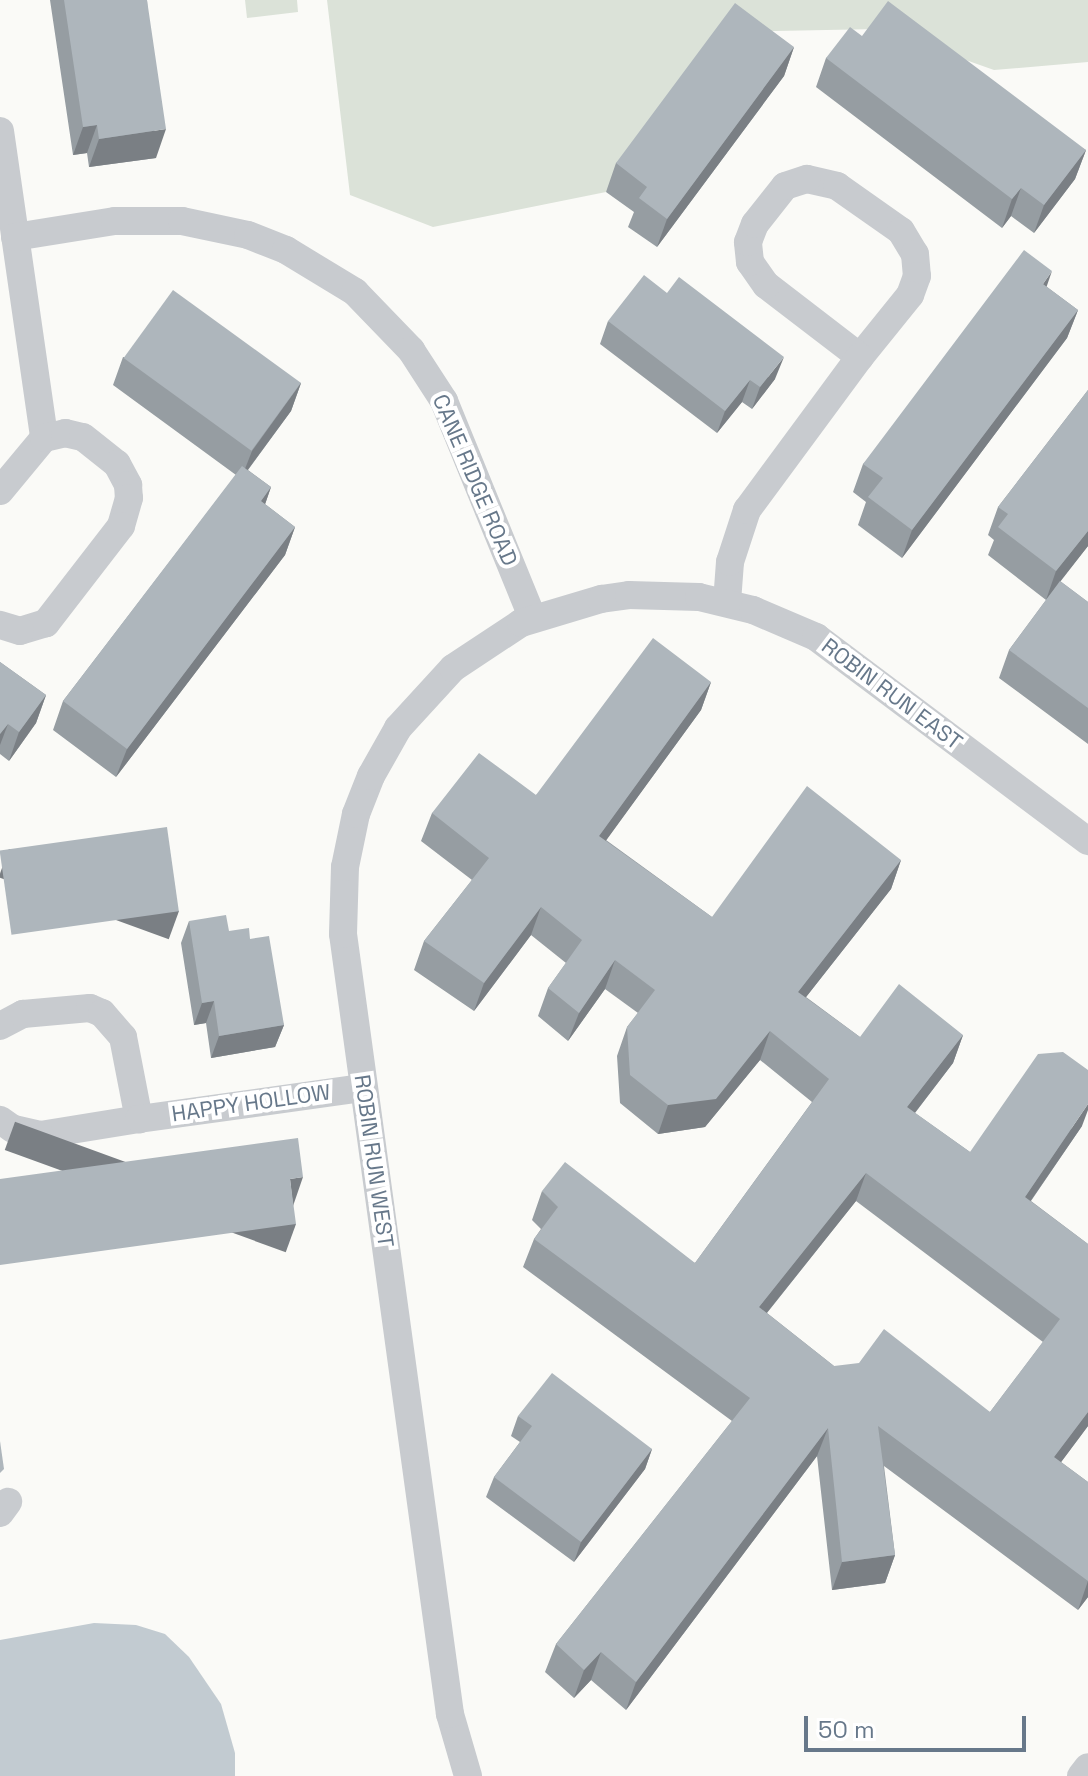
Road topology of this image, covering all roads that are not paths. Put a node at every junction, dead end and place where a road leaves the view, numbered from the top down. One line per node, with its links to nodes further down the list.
1 (0, 131): 2 (street)
2 (15, 237): 4 (street); 7 (street, CANE RIDGE ROAD)
3 (860, 357): 3 (street); 6 (street)
4 (44, 438): 5 (street); 8 (street)
5 (0, 491)
6 (727, 602): 7 (street, ROBIN RUN EAST); 9 (street, ROBIN RUN EAST)
7 (533, 619): 11 (street, ROBIN RUN WEST)
8 (0, 625)
9 (1088, 841)
10 (0, 1026): 12 (street)
11 (363, 1088): 12 (street, HAPPY HOLLOW); 15 (street, ROBIN RUN WEST)
12 (139, 1119): 13 (street, HAPPY HOLLOW)
13 (0, 1120)
14 (1088, 1767): 16 (street)
15 (468, 1776)
16 (1081, 1776)

